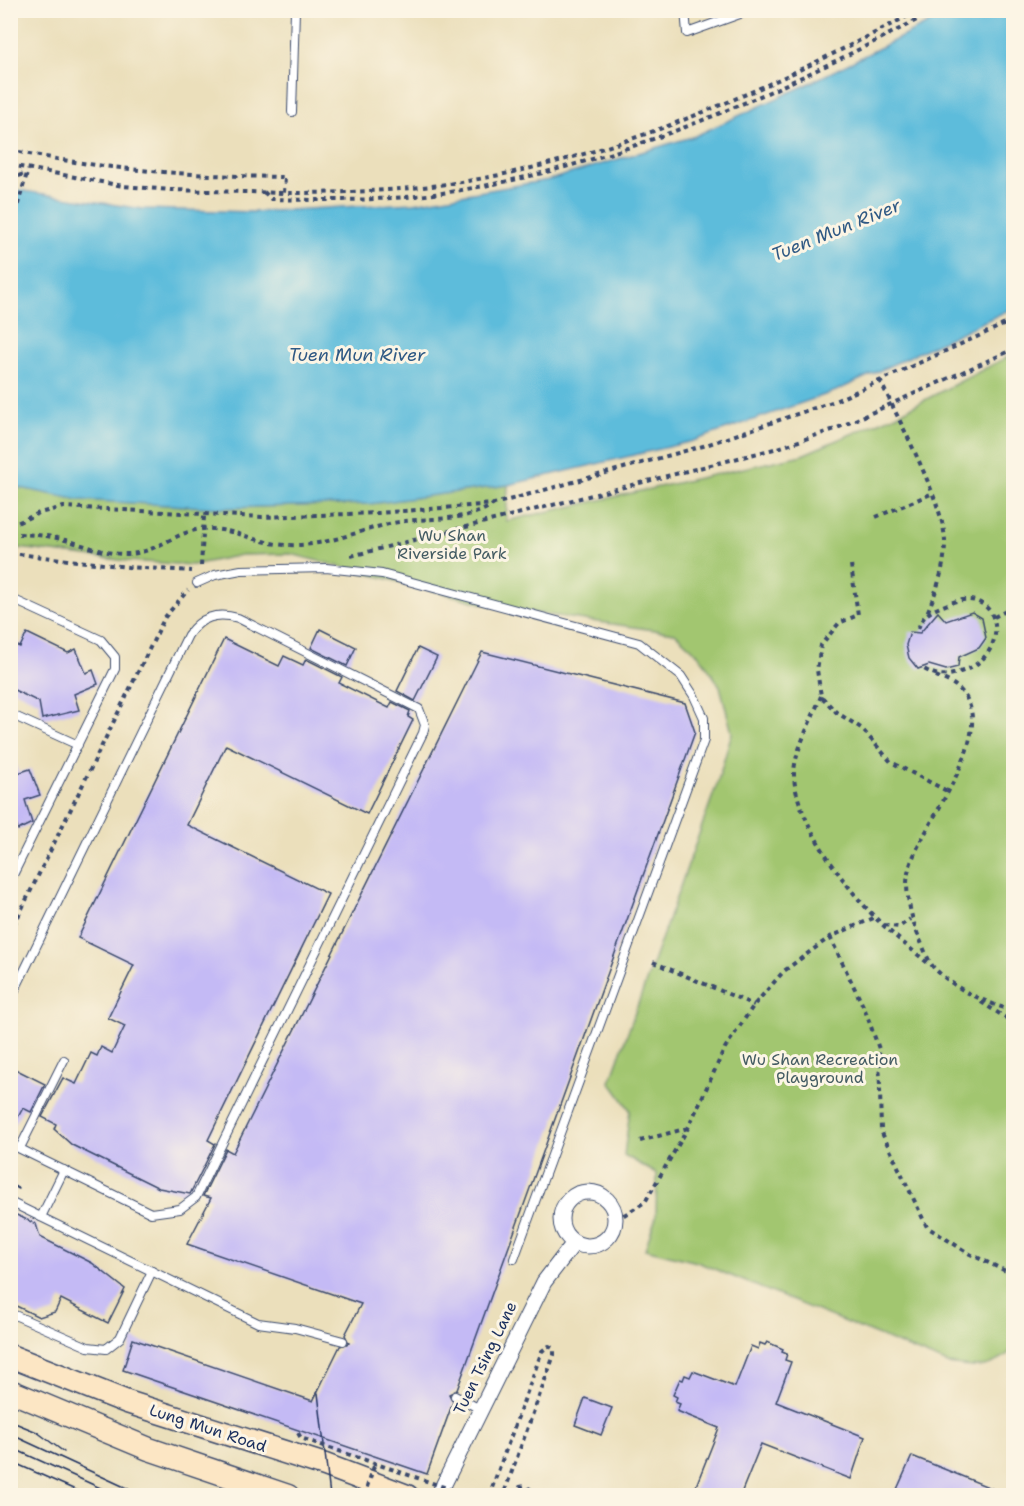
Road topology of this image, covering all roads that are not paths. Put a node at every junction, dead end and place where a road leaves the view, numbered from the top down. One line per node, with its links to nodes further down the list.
1 (295, 10): 4 (lane)
2 (685, 10): 3 (lane)
3 (751, 10)
4 (292, 112)
5 (197, 583): 18 (lane)
6 (10, 598): 8 (lane)
7 (10, 714): 8 (lane)
8 (78, 745): 9 (lane)
9 (10, 882)
10 (10, 1000): 14 (lane)
11 (64, 1060): 13 (lane)
12 (10, 1144): 13 (lane)
13 (20, 1148): 14 (lane)
14 (64, 1170): 16 (lane)
15 (10, 1202): 16 (lane)
16 (41, 1217): 19 (lane)
17 (574, 1243): 17 (street); 25 (street, Tuen Tsing Lane)
18 (514, 1259)
19 (152, 1271): 20 (lane); 21 (lane)
20 (10, 1313)
21 (343, 1341)
22 (10, 1356): 27 (main road, Lung Mun Road)
23 (10, 1391): 26 (main road)
24 (455, 1396): 25 (lane)
25 (480, 1409): 28 (street, Tuen Tsing Lane)
26 (288, 1496)
27 (407, 1496)
28 (438, 1496)

